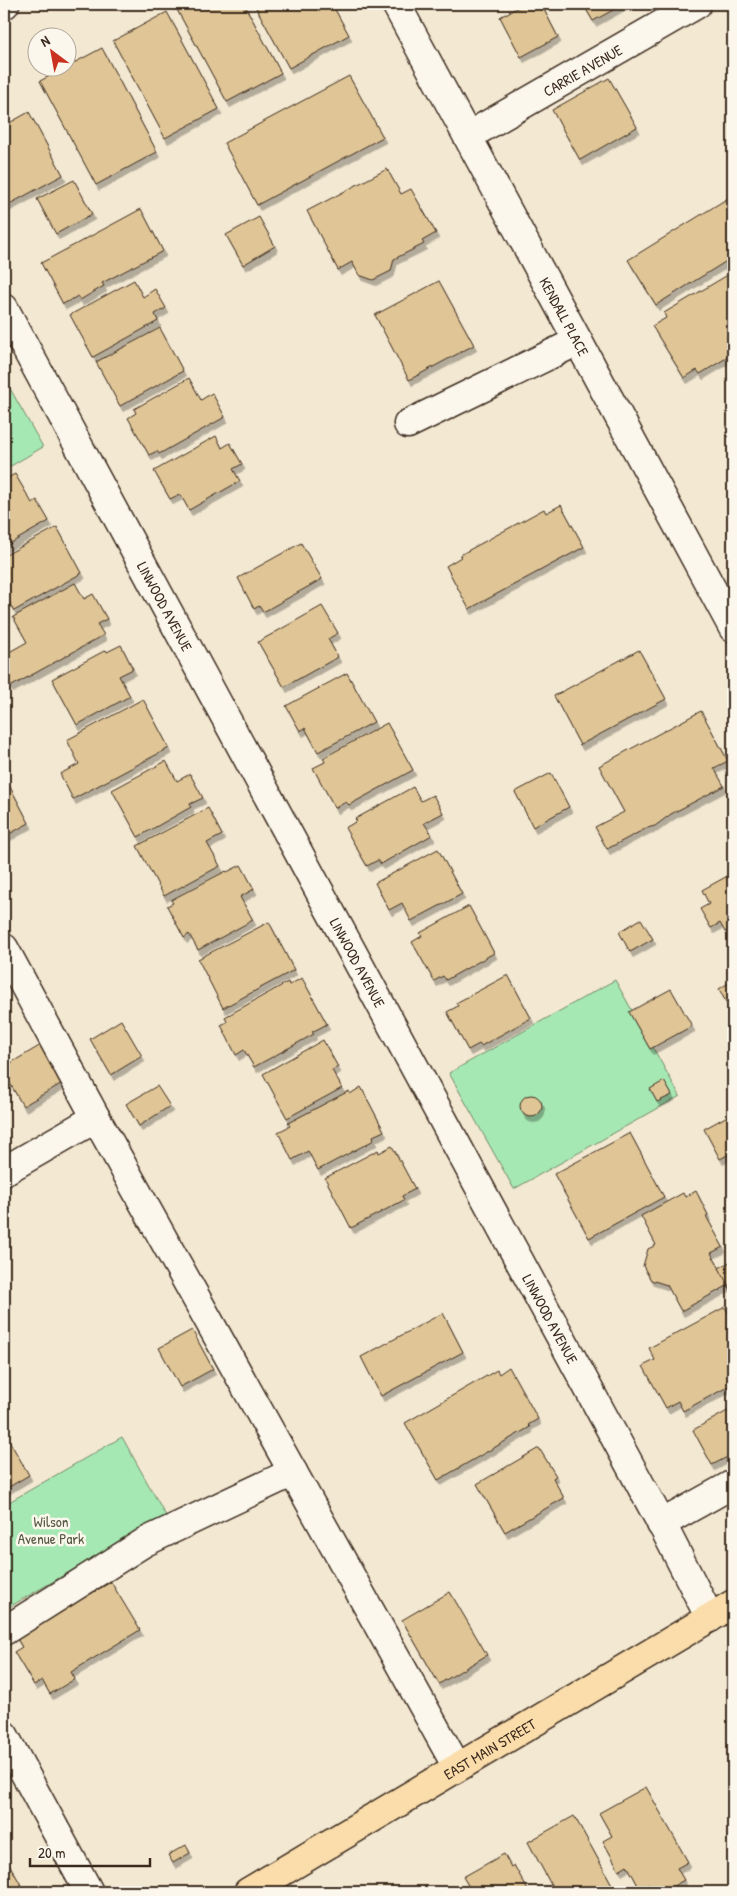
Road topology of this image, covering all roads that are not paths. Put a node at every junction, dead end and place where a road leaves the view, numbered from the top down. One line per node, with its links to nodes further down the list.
1 (396, 4): 3 (street, KENDALL PLACE)
2 (697, 4): 3 (street, CARRIE AVENUE)
3 (468, 136): 5 (street, KENDALL PLACE)
4 (4, 308): 13 (street, LINWOOD AVENUE)
5 (578, 340): 6 (street); 7 (street, KENDALL PLACE)
6 (408, 424)
7 (733, 628)
8 (4, 948): 9 (street)
9 (96, 1118): 10 (street); 11 (street)
10 (4, 1171)
11 (293, 1472): 15 (street); 17 (street)
12 (733, 1484): 13 (street)
13 (661, 1524): 14 (street, LINWOOD AVENUE)
14 (722, 1611): 17 (main road, EAST MAIN STREET)
15 (4, 1631)
16 (4, 1735): 18 (street)
17 (457, 1767): 19 (main road, EAST MAIN STREET)
18 (88, 1892)
19 (248, 1892)

